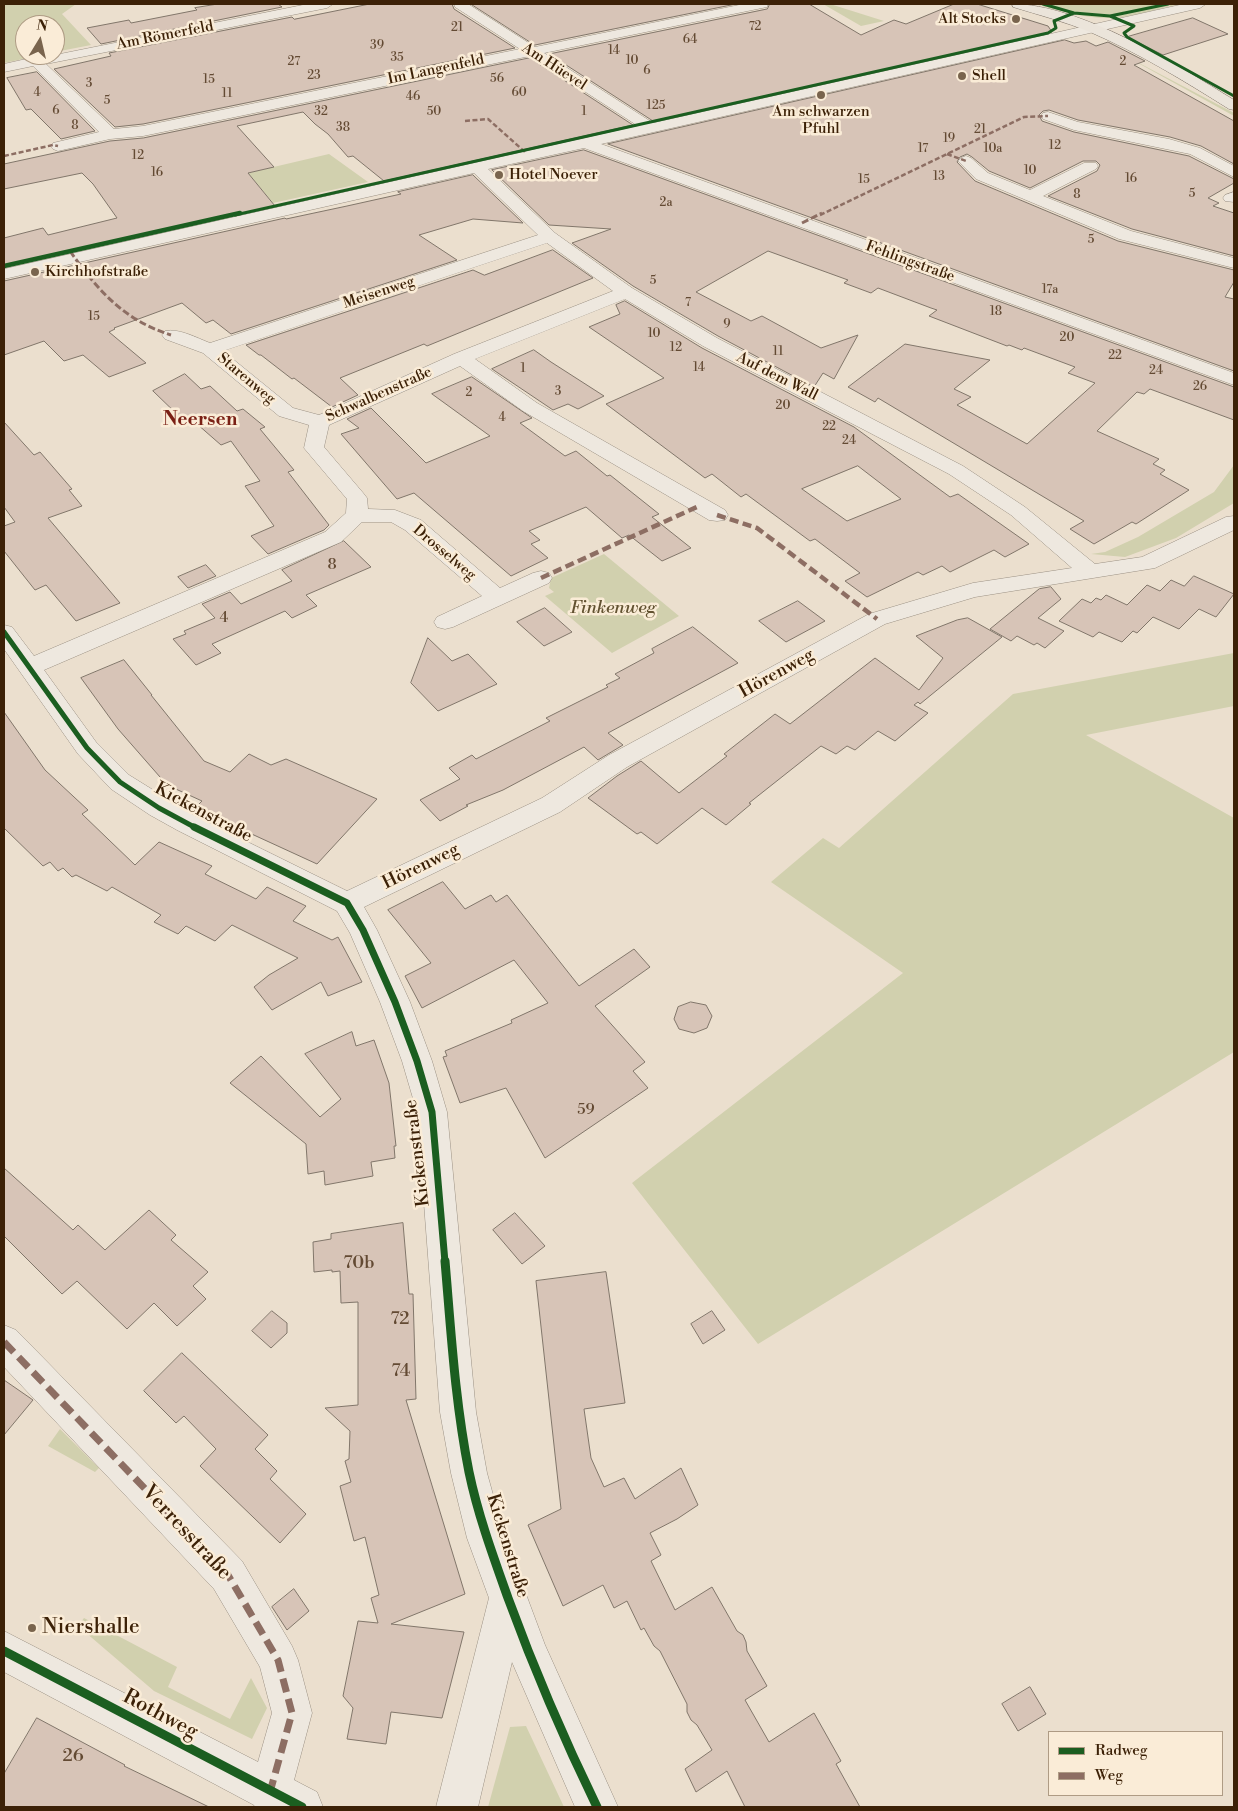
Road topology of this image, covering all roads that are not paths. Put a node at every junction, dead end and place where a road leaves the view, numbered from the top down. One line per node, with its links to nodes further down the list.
1 (326, 4): 8 (street, Am Römerfeld)
2 (460, 4): 7 (street, Am Hüevel)
3 (762, 4): 7 (street, Im Langenfeld)
4 (1018, 4): 6 (main road)
5 (1196, 4): 6 (street)
6 (1092, 28): 12 (main road); 14 (street)
7 (529, 50): 14 (street, Am Hüevel); 15 (street, Im Langenfeld)
8 (65, 55)
9 (17, 65): 11 (street, Am Römerfeld)
10 (39, 65): 15 (street)
11 (4, 68)
12 (1234, 106)
13 (1048, 116): 21 (street)
14 (650, 128): 16 (street)
15 (110, 134): 17 (street, Im Langenfeld)
16 (585, 143): 20 (street); 30 (street, Fehlingstraße)
17 (58, 146)
18 (966, 161): 22 (street)
19 (1090, 166): 22 (street)
20 (477, 167): 23 (street, Auf dem Wall); 25 (street)
21 (1234, 172)
22 (1030, 196): 24 (street)
23 (549, 236): 26 (street, Auf dem Wall); 28 (street, Meisenweg)
24 (1234, 263)
25 (4, 274)
26 (626, 292): 29 (street, Schwalbenstraße); 35 (street, Auf dem Wall)
27 (172, 335): 28 (street, Starenweg)
28 (210, 349): 31 (street, Starenweg)
29 (461, 358): 31 (street, Schwalbenstraße); 33 (street)
30 (1234, 379)
31 (320, 422): 32 (street, Schwalbenstraße)
32 (357, 515): 37 (street, Drosselweg); 40 (street)
33 (717, 515)
34 (1234, 522): 35 (street, Hörenweg)
35 (1089, 571): 41 (street, Hörenweg)
36 (541, 578): 37 (street, Drosselweg)
37 (497, 598): 38 (street, Drosselweg)
38 (445, 622)
39 (4, 632): 40 (street, Kickenstraße)
40 (30, 667): 41 (street, Kickenstraße)
41 (347, 903): 43 (street, Kickenstraße)
42 (4, 1342): 45 (street, Verresstraße)
43 (507, 1601): 46 (street, Kickenstraße); 47 (street, Kickenstraße)
44 (4, 1651): 45 (street, Rothweg)
45 (286, 1799)
46 (457, 1807)
47 (597, 1807)

